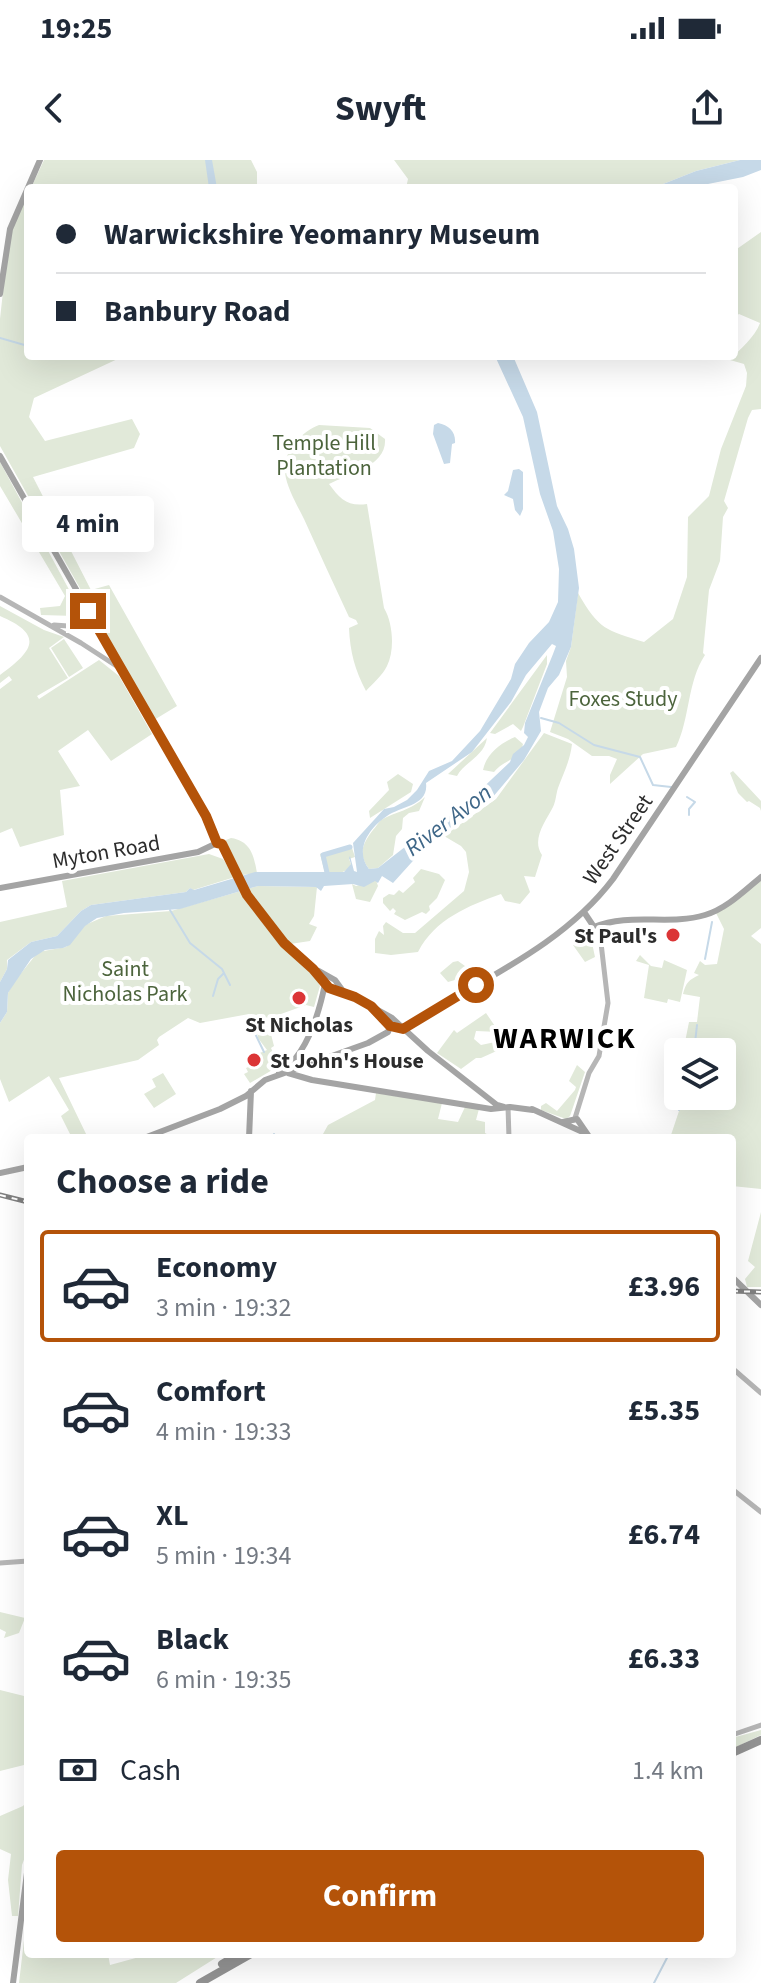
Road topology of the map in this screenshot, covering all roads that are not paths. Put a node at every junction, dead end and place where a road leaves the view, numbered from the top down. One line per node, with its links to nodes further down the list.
1 (40, 160): 2 (main road)
2 (30, 184)
3 (24, 197): 4 (main road)
4 (0, 294)
5 (0, 456): 7 (main road)
6 (0, 597): 8 (street)
7 (91, 616): 9 (street); 11 (main road)
8 (49, 624): 9 (street); 10 (street)
9 (68, 626): 10 (street)
10 (71, 637): 13 (street)
11 (108, 645): 13 (main road); 14 (main road)
12 (761, 658): 18 (main road, West Street)
13 (118, 667): 14 (main road)
14 (126, 678): 15 (main road)
15 (219, 841): 17 (main road, Myton Road); 20 (main road)
16 (761, 877): 19 (main road)
17 (0, 888)
18 (584, 912): 19 (main road); 27 (main road, West Street)
19 (594, 927): 33 (street)
20 (313, 969): 21 (main road); 22 (main road)
21 (335, 980): 22 (main road); 23 (main road)
22 (325, 984): 23 (main road); 28 (main road)
23 (343, 991): 24 (main road)
24 (371, 1006): 25 (main road); 26 (main road)
25 (382, 1012): 26 (main road); 27 (main road)
26 (390, 1026): 27 (main road); 28 (main road)
27 (403, 1029): 30 (main road)
28 (289, 1069): 29 (main road); 32 (main road)
29 (251, 1091): 34 (main road); 35 (main road)
30 (494, 1102): 31 (main road); 32 (main road)
31 (507, 1107): 32 (main road); 33 (main road); 36 (street)
32 (486, 1108)
33 (574, 1122): 37 (main road)
34 (154, 1134)
35 (249, 1134)
36 (509, 1134)
37 (586, 1134)
38 (24, 1168): 39 (main road)
39 (0, 1173)
40 (736, 1282): 41 (main road)
41 (761, 1305)
42 (736, 1371): 43 (street)
43 (761, 1393)
44 (736, 1492): 45 (street)
45 (761, 1512)
46 (24, 1561): 47 (street)
47 (0, 1563)
48 (761, 1725): 49 (street)
49 (736, 1734)
50 (761, 1743): 51 (highway)
51 (736, 1753)
52 (24, 1896): 55 (main road)
53 (232, 1958): 56 (highway)
54 (244, 1958): 57 (highway)
55 (13, 1983)
56 (190, 1983)
57 (200, 1983)

